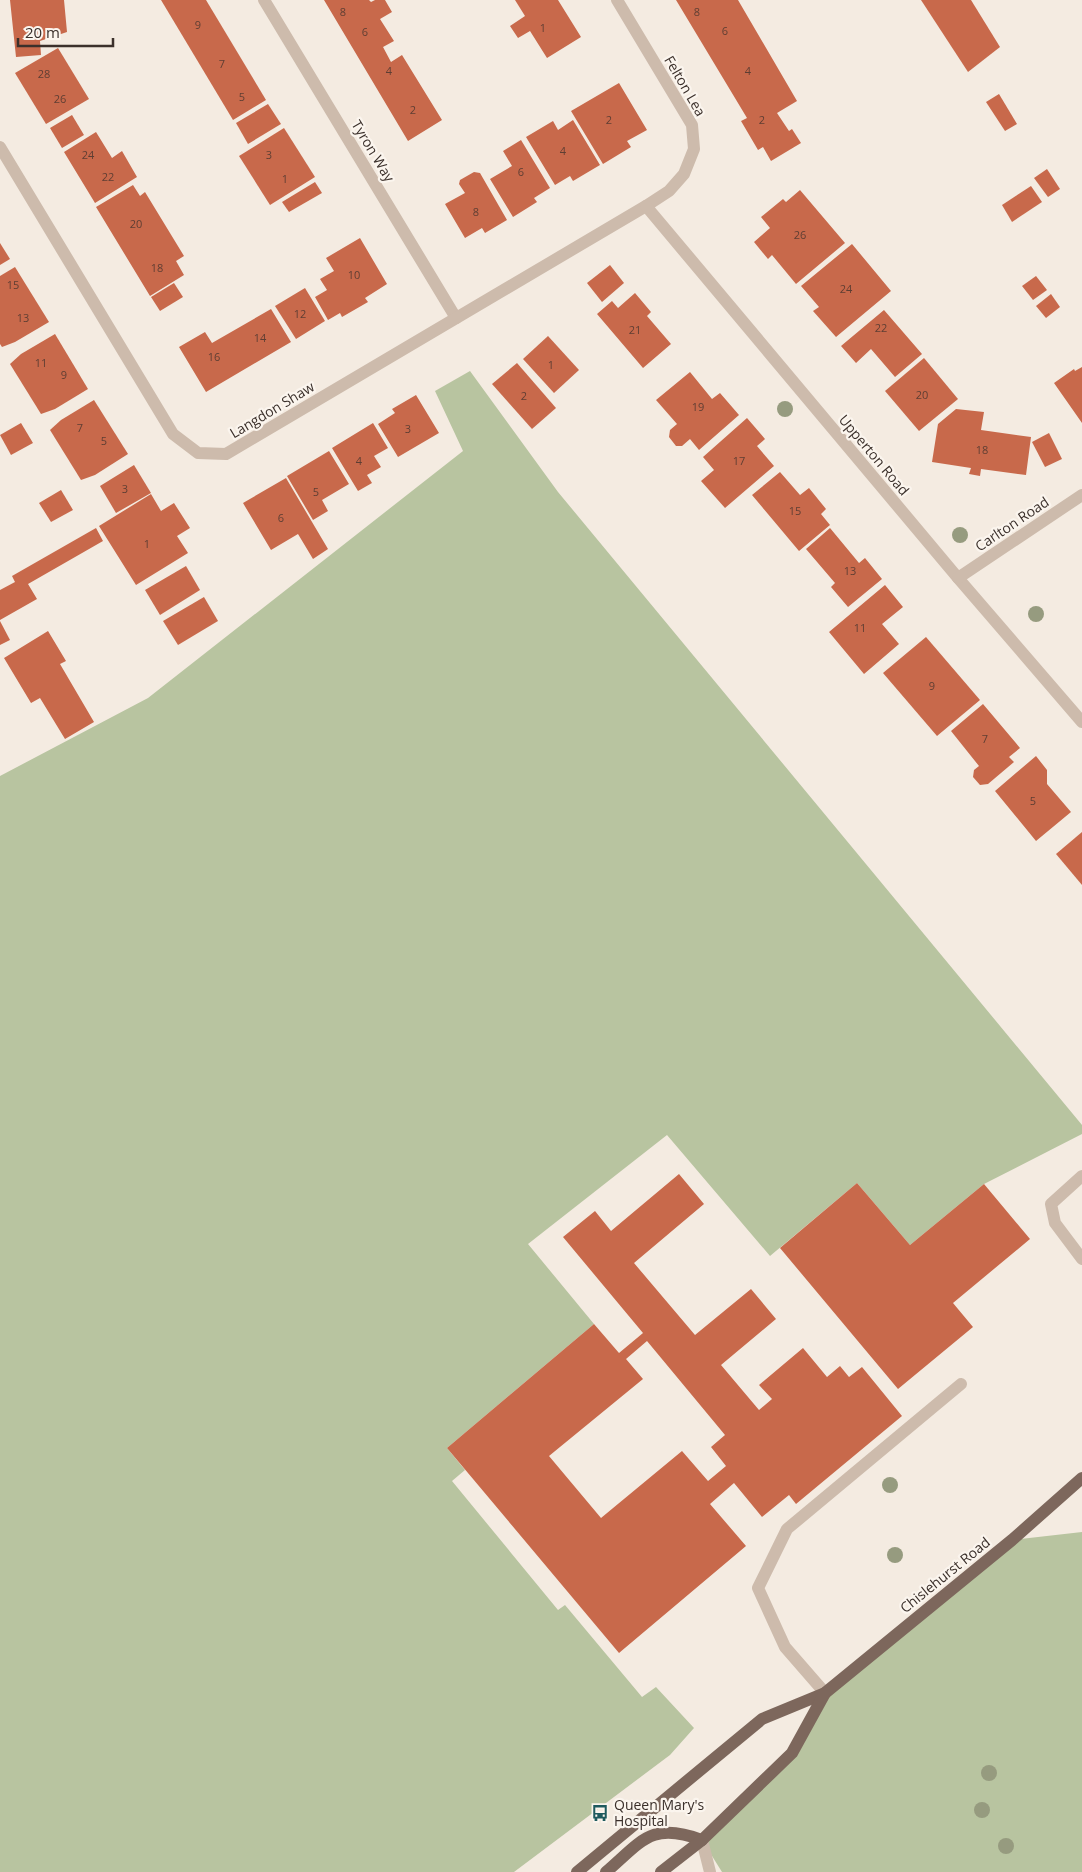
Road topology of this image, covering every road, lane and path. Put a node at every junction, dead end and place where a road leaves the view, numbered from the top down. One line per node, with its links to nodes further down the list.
1 (264, 0): 5 (street, Tyron Way)
2 (617, 0): 4 (street, Felton Lea)
3 (0, 147): 5 (street, Langdon Shaw)
4 (646, 206): 5 (street, Langdon Shaw); 7 (street, Upperton Road)
5 (456, 318)
6 (1082, 495): 7 (street, Carlton Road)
7 (958, 578): 8 (street, Upperton Road)
8 (1082, 722)
9 (1082, 1176): 10 (street)
10 (1082, 1259)
11 (961, 1384): 13 (street)
12 (1082, 1478): 13 (main road, Chislehurst Road)
13 (825, 1692): 14 (main road, Chislehurst Road); 15 (main road, Chislehurst Road)
14 (702, 1840): 16 (main road); 17 (main road, Chislehurst Road); 18 (street)
15 (576, 1872)
16 (606, 1872)
17 (661, 1872)
18 (710, 1872)

